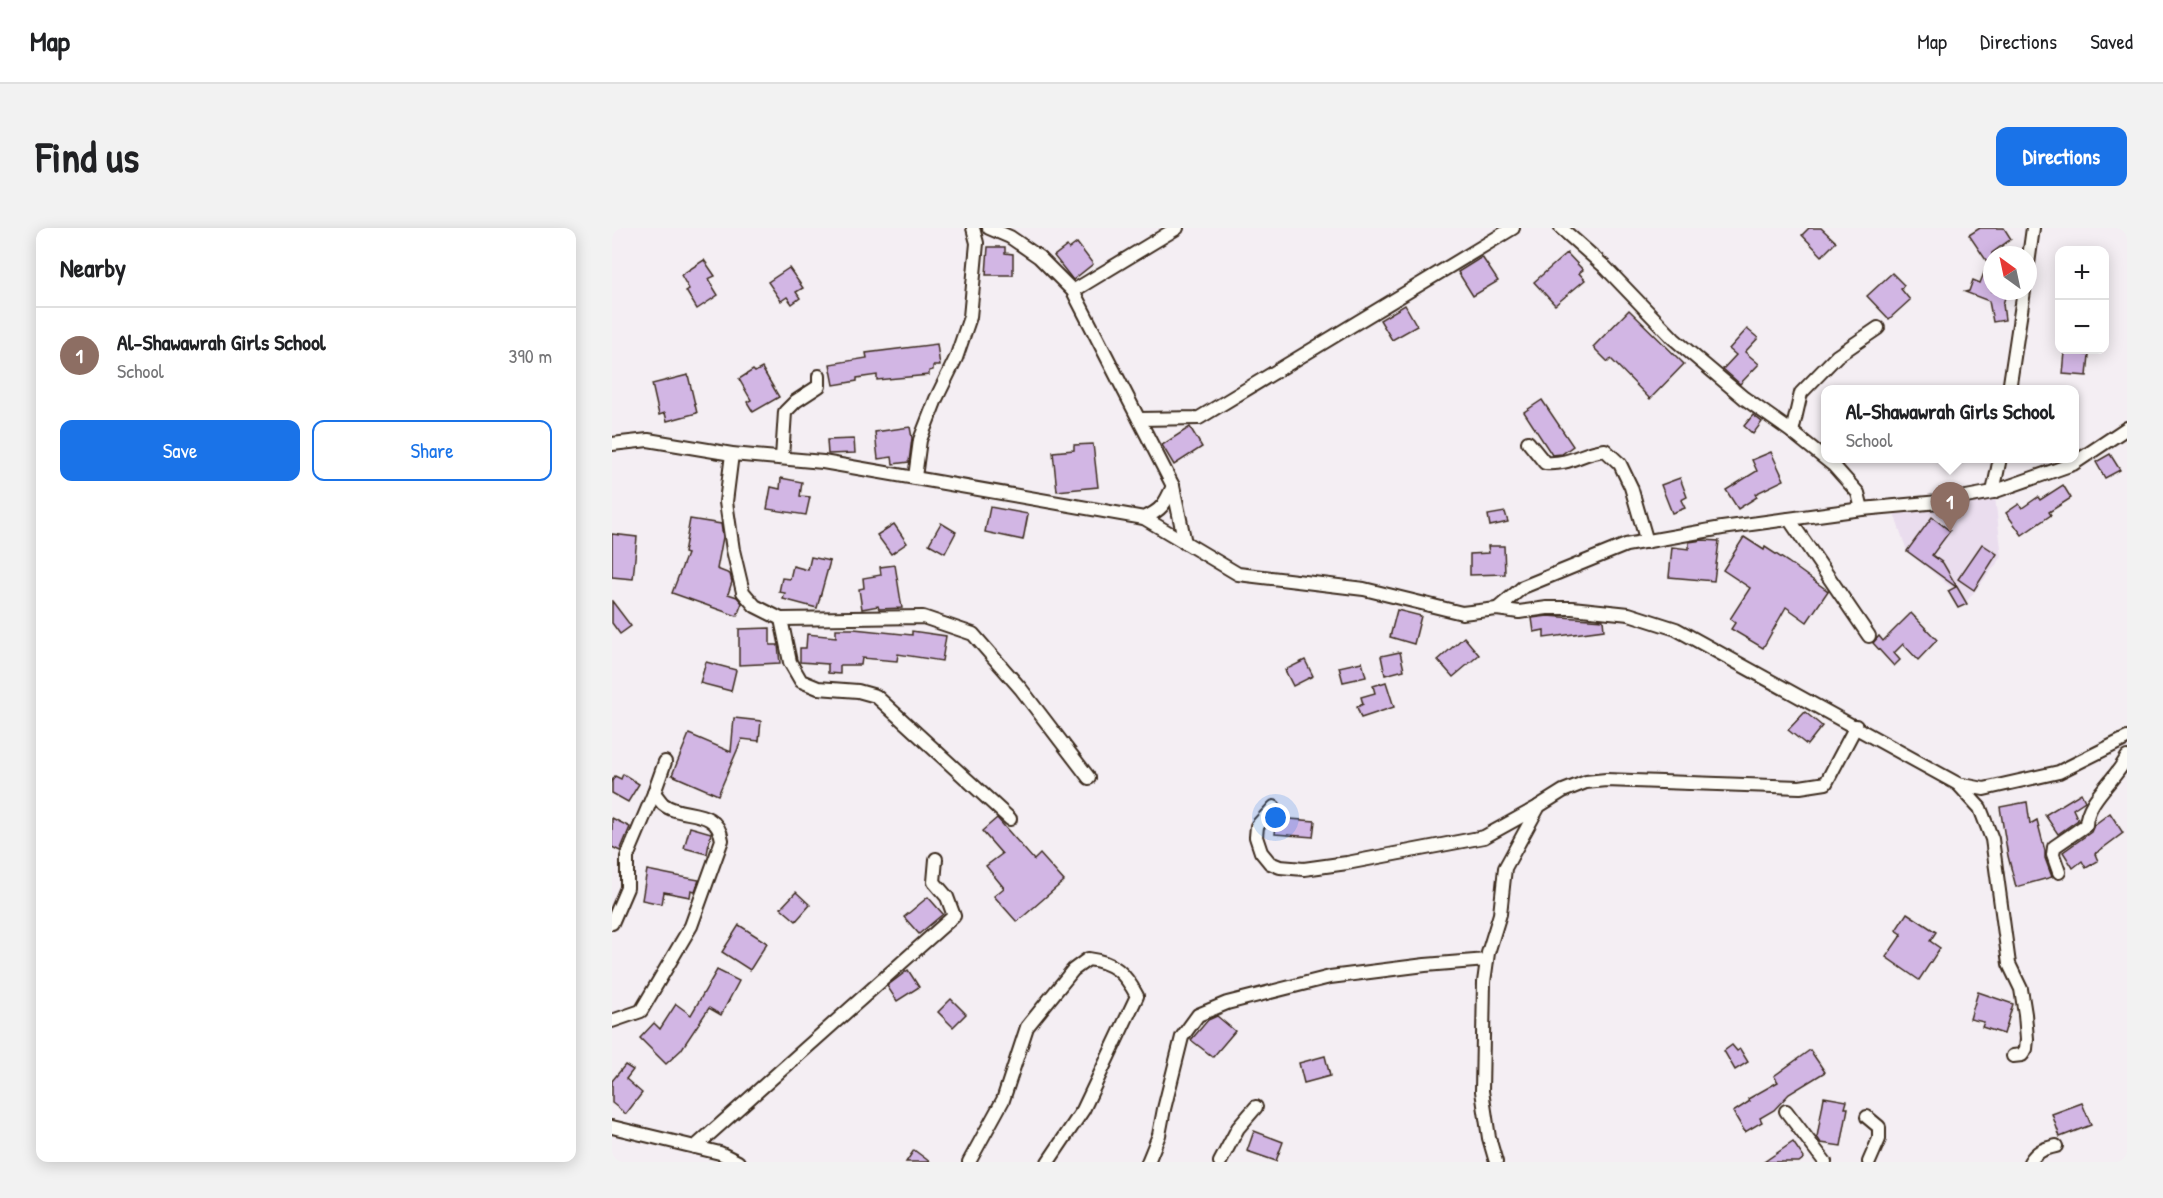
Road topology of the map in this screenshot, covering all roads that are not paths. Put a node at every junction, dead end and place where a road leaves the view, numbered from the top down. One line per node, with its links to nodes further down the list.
1 (972, 228): 25 (street)
2 (989, 228): 8 (street)
3 (1177, 228): 8 (street)
4 (1513, 228): 13 (street)
5 (1561, 228): 15 (street)
6 (2033, 228): 7 (street)
7 (2030, 246)
8 (1073, 291): 13 (street)
9 (2023, 300): 12 (street)
10 (1878, 328): 15 (street)
11 (819, 376): 20 (street)
12 (2010, 385)
13 (1139, 419): 26 (street)
14 (2127, 428): 21 (street)
15 (1792, 432): 19 (street)
16 (1528, 442): 31 (street)
17 (612, 444): 18 (street)
18 (732, 454): 20 (street); 34 (street)
19 (1821, 455)
20 (782, 458): 25 (street)
21 (2079, 460)
22 (1831, 463): 28 (street)
23 (1999, 463): 27 (street)
24 (2074, 463): 27 (street)
25 (915, 477): 29 (street)
26 (1173, 486): 29 (street); 32 (street)
27 (1994, 492): 28 (street)
28 (1862, 509): 30 (street)
29 (1144, 518): 32 (street)
30 (1789, 519): 31 (street); 35 (street)
31 (1647, 542): 33 (street)
32 (1185, 543): 33 (street)
33 (1497, 609): 36 (street)
34 (781, 619): 40 (street); 45 (street)
35 (1869, 636)
36 (1856, 726): 41 (street); 44 (street)
37 (2127, 738): 41 (street)
38 (2127, 757): 47 (street)
39 (665, 762): 42 (street)
40 (1089, 778)
41 (1958, 784): 51 (street)
42 (654, 793): 48 (street); 50 (street)
43 (1274, 807): 44 (street)
44 (1539, 807): 49 (street)
45 (1010, 819)
46 (936, 859): 57 (street)
47 (2059, 872)
48 (612, 922)
49 (1487, 960): 61 (street); 63 (street)
50 (612, 1021)
51 (2013, 1056)
52 (1256, 1107): 62 (street)
53 (1786, 1111): 64 (street)
54 (1867, 1117): 65 (street)
55 (612, 1127): 57 (street)
56 (2056, 1146): 66 (street)
57 (695, 1147): 58 (street)
58 (738, 1162)
59 (969, 1162): 60 (street)
60 (1048, 1162)
61 (1148, 1162)
62 (1220, 1162)
63 (1496, 1162)
64 (1825, 1162)
65 (1869, 1162)
66 (2030, 1162)

